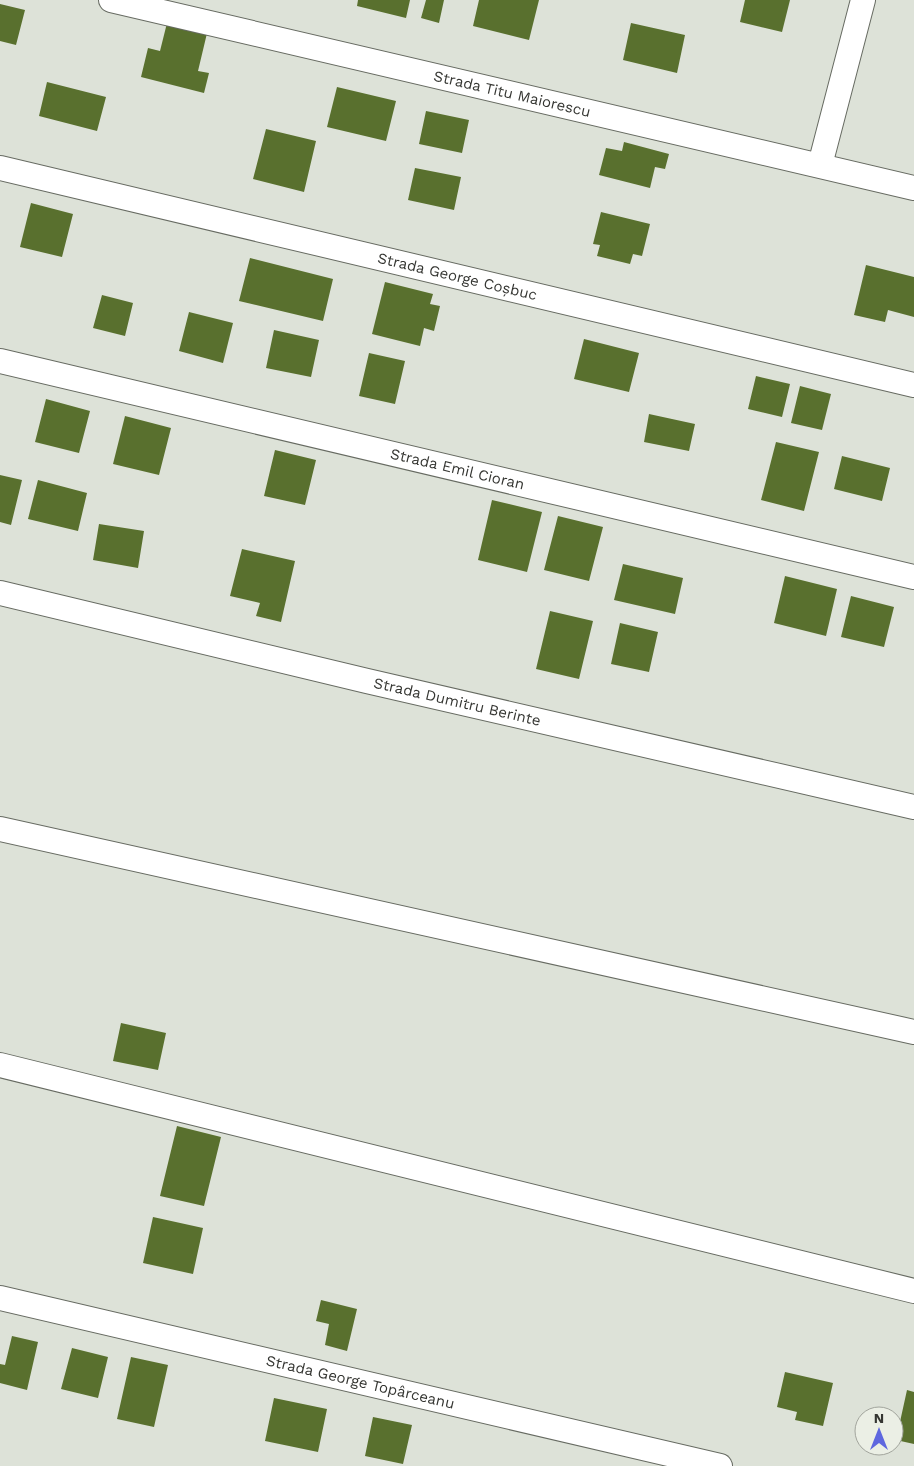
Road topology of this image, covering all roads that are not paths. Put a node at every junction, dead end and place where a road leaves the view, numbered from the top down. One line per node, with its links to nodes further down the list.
1 (111, 0): 3 (street, Strada Titu Maiorescu)
2 (863, 0): 3 (street)
3 (820, 165): 5 (street, Strada Titu Maiorescu)
4 (0, 168): 7 (street, Strada George Coșbuc)
5 (914, 188)
6 (0, 361): 8 (street, Strada Emil Cioran)
7 (914, 385)
8 (914, 577)
9 (0, 593): 10 (street, Strada Dumitru Berinte)
10 (914, 807)
11 (0, 829): 12 (street)
12 (914, 1032)
13 (0, 1065): 14 (street)
14 (914, 1291)
15 (0, 1298): 16 (street, Strada George Topârceanu)
16 (720, 1466)

